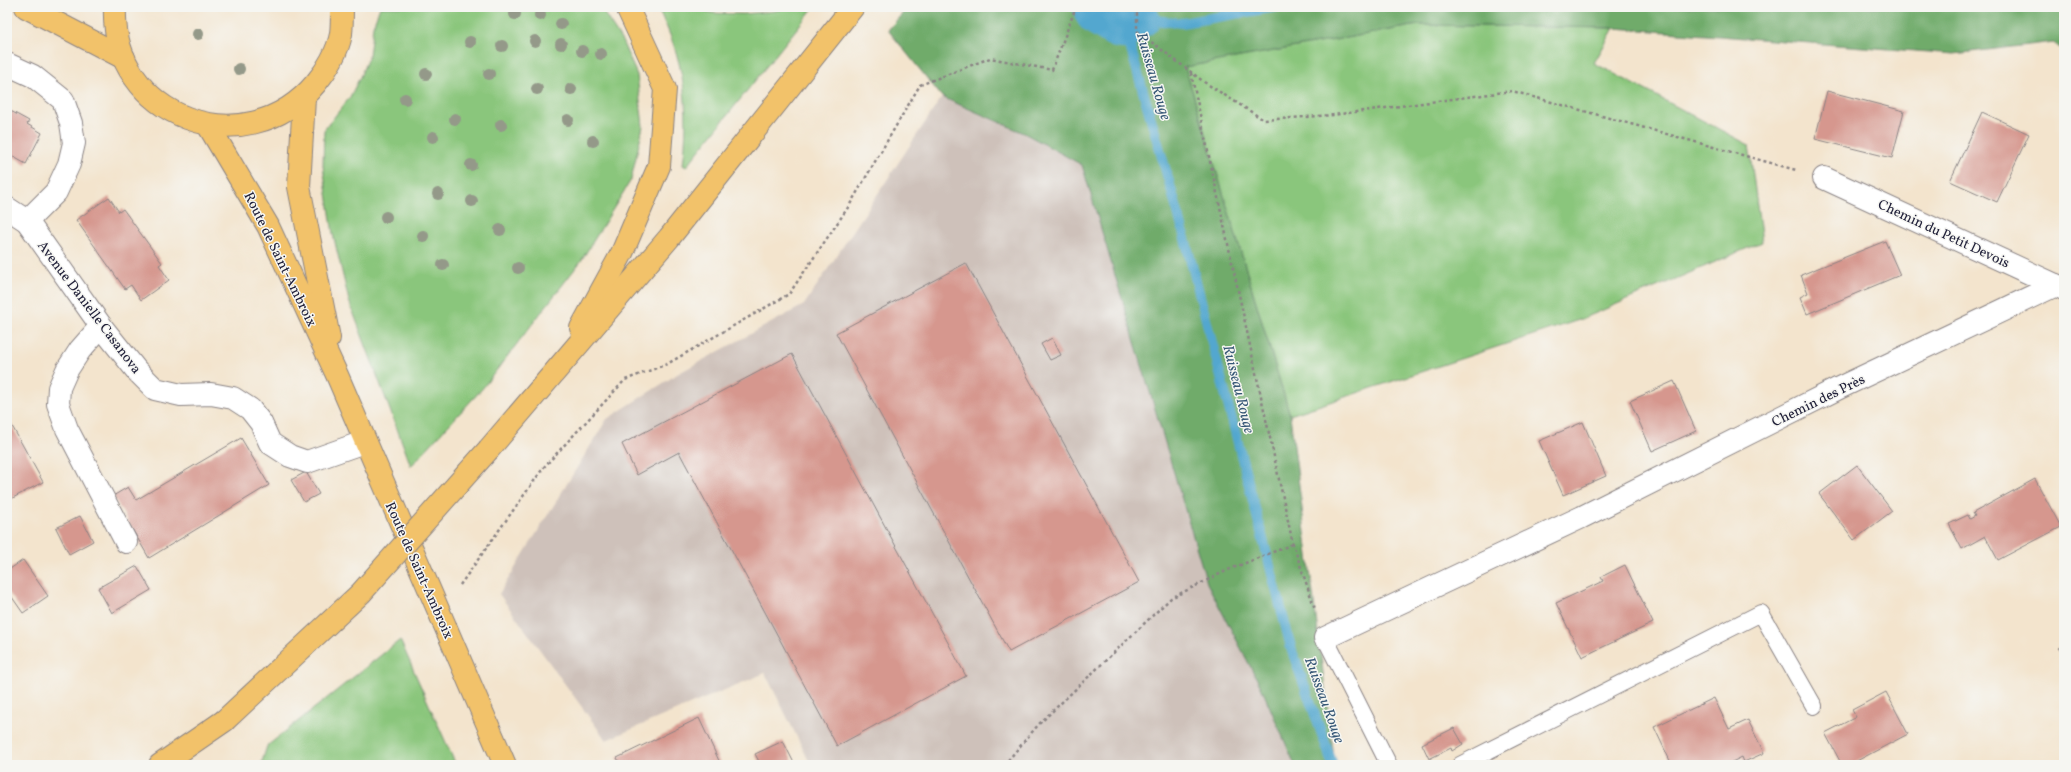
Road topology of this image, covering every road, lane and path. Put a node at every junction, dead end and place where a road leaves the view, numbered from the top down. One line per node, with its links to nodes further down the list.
1 (26, 7): 8 (main road)
2 (115, 7): 8 (main road)
3 (342, 7): 11 (main road)
4 (627, 7): 18 (main road)
5 (853, 7): 18 (main road)
6 (1076, 7): 23 (path)
7 (1137, 7): 10 (path)
8 (124, 58): 12 (main road)
9 (7, 64): 15 (street)
10 (1191, 72): 13 (path); 22 (path)
11 (304, 98): 12 (main road); 19 (main road, Route de Saint-Ambroix)
12 (208, 125): 19 (main road, Route de Saint-Ambroix)
13 (1824, 178): 16 (street, Chemin du Petit Devois)
14 (7, 208): 15 (street, Avenue Danielle Casanova)
15 (27, 221): 17 (street, Avenue Danielle Casanova)
16 (2060, 287): 24 (street, Chemin des Près)
17 (101, 326): 20 (street, Avenue Danielle Casanova); 21 (street)
18 (558, 370): 26 (main road, bridge)
19 (336, 376): 20 (main road, Route de Saint-Ambroix)
20 (364, 442): 23 (main road, Route de Saint-Ambroix)
21 (126, 542)
22 (1293, 544): 24 (path); 28 (path)
23 (439, 614): 27 (main road, Route de Saint-Ambroix)
24 (1325, 638): 29 (lane)
25 (1814, 706): 30 (lane)
26 (160, 765)
27 (505, 765)
28 (1004, 765)
29 (1389, 765)
30 (1460, 765)

